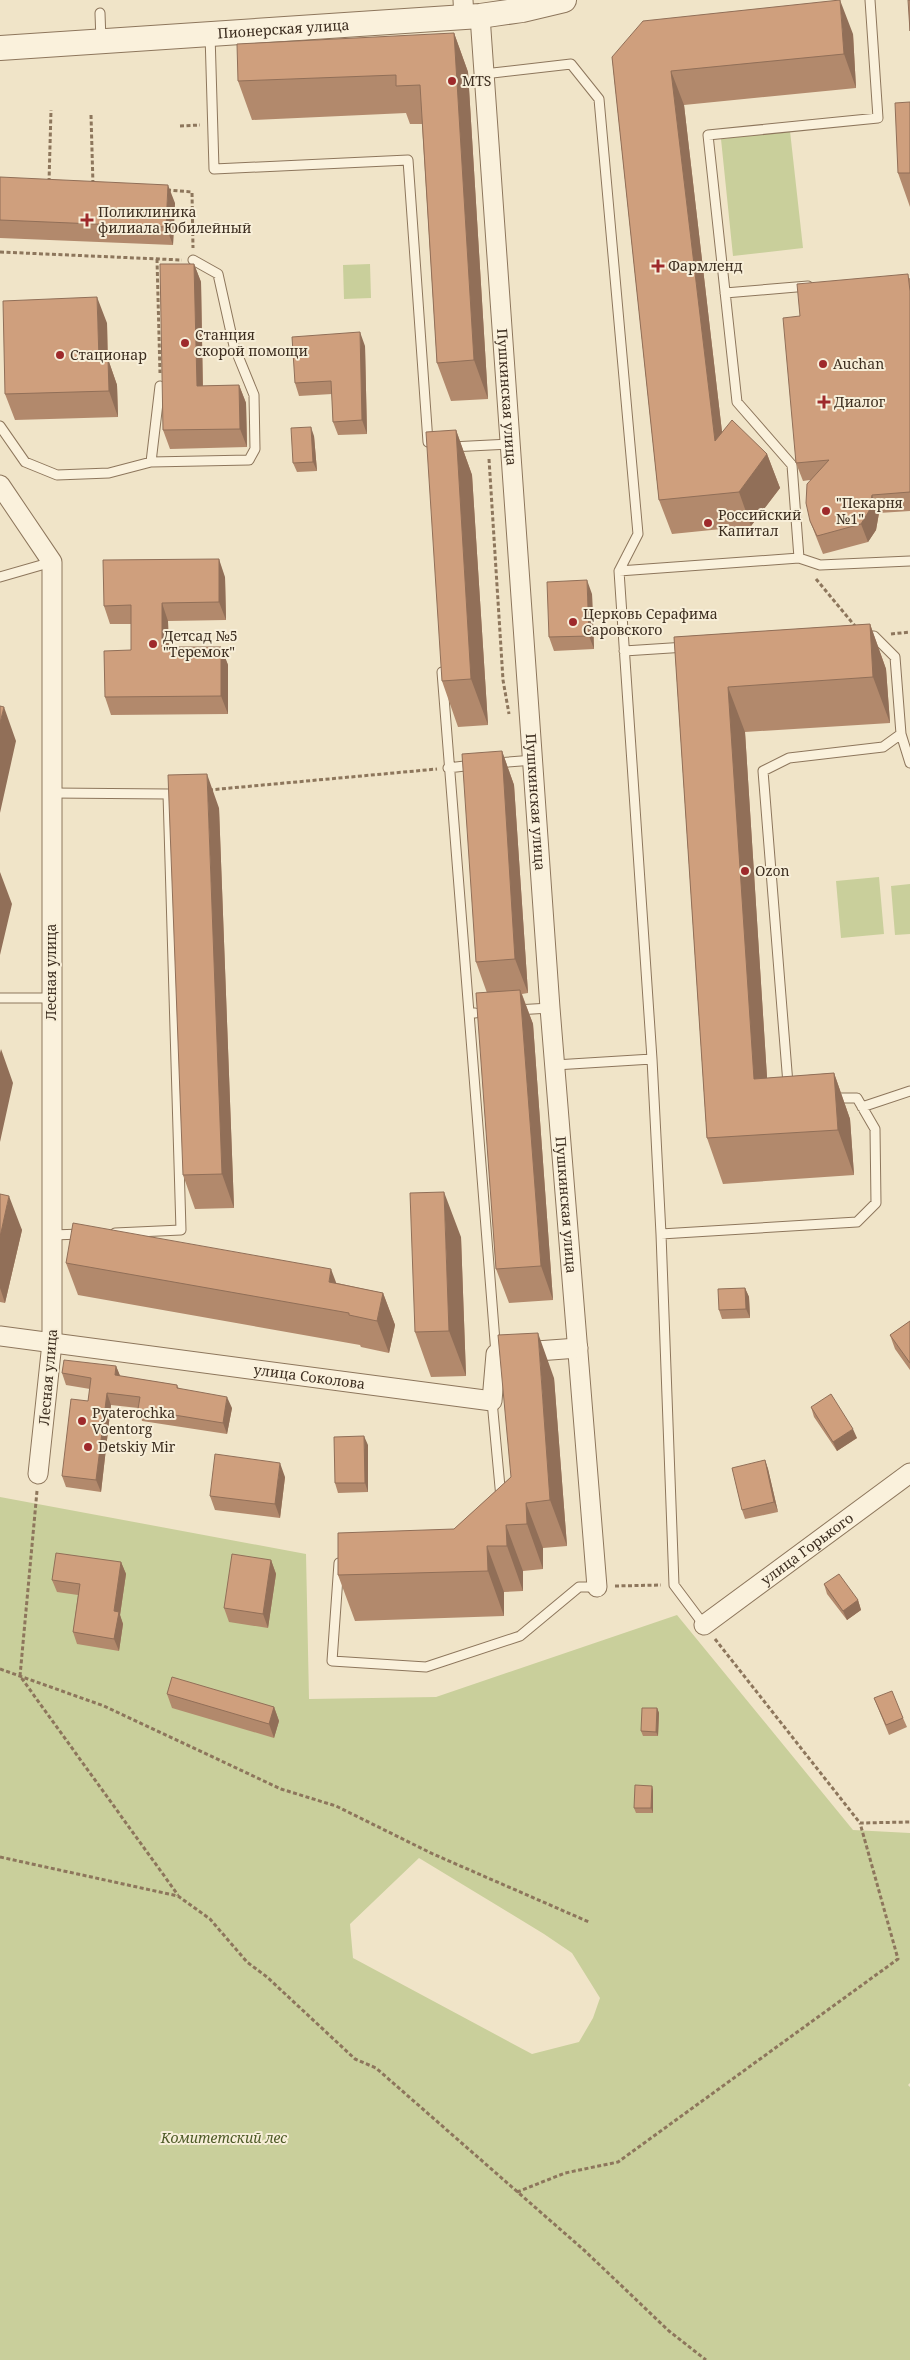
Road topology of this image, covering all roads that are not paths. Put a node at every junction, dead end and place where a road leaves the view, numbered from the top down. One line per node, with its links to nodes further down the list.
1 (564, 0): 3 (street, Пионерская улица)
2 (870, 0): 11 (lane)
3 (469, 11): 5 (street, Пионерская улица); 8 (street, Пушкинская улица)
4 (100, 13): 6 (lane)
5 (210, 34): 6 (street, Пионерская улица); 14 (lane)
6 (101, 41): 7 (street, Пионерская улица)
7 (0, 48)
8 (484, 74): 14 (street, Пушкинская улица); 20 (lane)
9 (193, 260): 15 (lane)
10 (822, 285): 11 (lane)
11 (725, 293): 17 (lane)
12 (160, 386): 15 (lane)
13 (0, 426): 15 (lane)
14 (510, 444): 27 (street, Пушкинская улица)
15 (151, 462)
16 (0, 485): 19 (street)
17 (799, 558): 18 (lane); 20 (lane)
18 (910, 561)
19 (52, 562): 21 (lane); 30 (street, Лесная улица)
20 (619, 571): 24 (lane)
21 (0, 577)
22 (854, 637): 26 (lane)
23 (694, 647): 24 (lane)
24 (624, 651): 37 (lane)
25 (441, 658): 29 (lane)
26 (901, 734): 28 (lane); 40 (lane)
27 (534, 760): 29 (lane); 33 (street, Пушкинская улица)
28 (910, 763)
29 (448, 768): 36 (lane)
30 (51, 793): 32 (street, Лесная улица); 43 (lane)
31 (0, 998): 32 (lane)
32 (50, 998): 46 (street, Лесная улица)
33 (550, 1008): 34 (lane); 38 (street, Пушкинская улица)
34 (507, 1011)
35 (488, 1012): 36 (lane)
36 (469, 1013): 50 (lane)
37 (652, 1059): 38 (lane); 45 (lane)
38 (555, 1065): 49 (street, Пушкинская улица)
39 (910, 1091): 42 (lane)
40 (799, 1093)
41 (822, 1098): 42 (lane)
42 (862, 1107): 45 (lane)
43 (102, 1233)
44 (92, 1234): 46 (lane)
45 (661, 1234): 57 (lane)
46 (52, 1235): 48 (street, Лесная улица)
47 (0, 1336): 48 (street, улица Соколова)
48 (52, 1343): 51 (street, улица Соколова); 53 (street, Лесная улица)
49 (578, 1348): 50 (street); 56 (street, Пушкинская улица)
50 (496, 1354): 51 (street)
51 (492, 1401): 54 (lane)
52 (910, 1473): 57 (street, улица Горького)
53 (38, 1474)
54 (501, 1506)
55 (340, 1551): 56 (lane)
56 (597, 1587)
57 (704, 1625)

